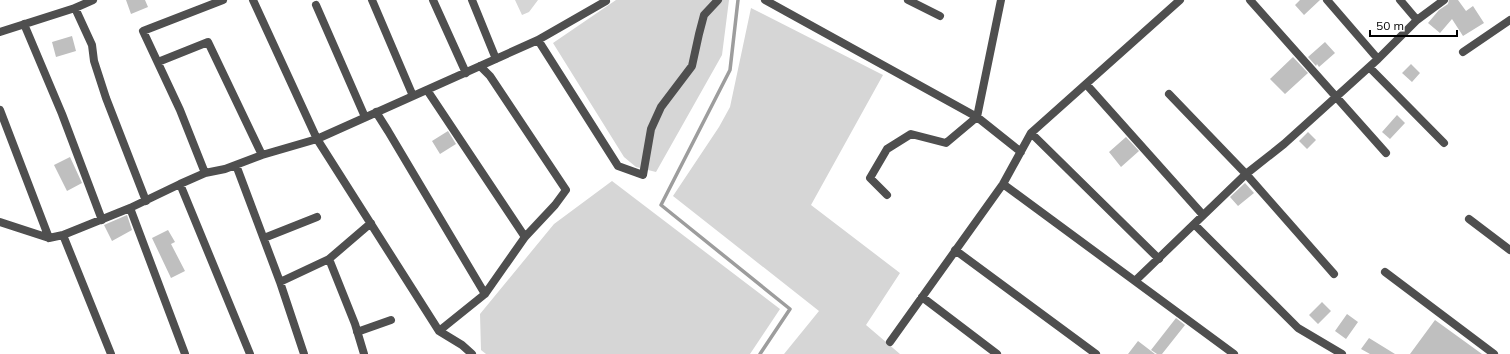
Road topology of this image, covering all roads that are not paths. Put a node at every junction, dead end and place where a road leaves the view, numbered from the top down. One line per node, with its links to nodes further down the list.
1 (93, 0): 18 (street)
2 (223, 0): 28 (street)
3 (253, 0): 42 (street)
4 (372, 0): 35 (street)
5 (433, 0): 31 (street)
6 (472, 0): 26 (street)
7 (718, 0): 24 (street)
8 (765, 0): 40 (street)
9 (908, 0): 19 (street)
10 (1001, 0): 40 (street)
11 (1180, 0): 32 (street)
12 (1250, 0): 36 (street)
13 (1327, 0): 27 (street)
14 (1400, 0): 20 (street)
15 (1444, 0): 20 (street)
16 (606, 1): 24 (street)
17 (316, 5): 39 (street)
18 (75, 8): 22 (street); 53 (street)
19 (940, 16)
20 (1417, 20): 27 (street)
21 (1510, 20): 25 (street)
22 (24, 24): 23 (street); 58 (street)
23 (0, 32)
24 (538, 40): 26 (street)
25 (1463, 52)
26 (496, 59): 29 (street)
27 (1378, 59): 30 (street)
28 (158, 62): 46 (street); 48 (street)
29 (480, 66): 31 (street); 63 (street)
30 (1369, 67): 36 (street); 43 (street)
31 (466, 73): 33 (street)
32 (1086, 84): 41 (street); 55 (street)
33 (427, 90): 35 (street); 63 (street)
34 (1169, 94): 49 (street)
35 (413, 96): 38 (street)
36 (1336, 97): 45 (street); 49 (street)
37 (0, 110): 64 (street)
38 (376, 112): 39 (street); 74 (street)
39 (365, 117): 42 (street)
40 (977, 117): 44 (street); 52 (street)
41 (1031, 133): 44 (street); 68 (street)
42 (317, 139): 46 (street); 60 (street)
43 (1444, 144)
44 (1021, 152): 51 (street)
45 (1386, 153)
46 (262, 155): 47 (street)
47 (236, 165): 48 (street); 65 (street)
48 (205, 173): 50 (street)
49 (1246, 174): 55 (street); 71 (street)
50 (180, 184): 53 (street); 82 (street)
51 (1003, 184): 66 (street); 72 (street)
52 (887, 195)
53 (146, 201): 54 (street)
54 (130, 208): 58 (street); 81 (street)
55 (1203, 215): 61 (street)
56 (317, 217): 65 (street)
57 (1469, 219): 67 (street)
58 (102, 220): 62 (street)
59 (0, 222): 64 (street)
60 (371, 223): 69 (street); 77 (street)
61 (1194, 224): 68 (street); 89 (street)
62 (63, 235): 64 (street); 80 (street)
63 (525, 237): 74 (street)
64 (49, 238)
65 (264, 238): 73 (street)
66 (955, 250): 75 (street); 87 (street)
67 (1510, 250)
68 (1159, 259): 72 (street)
69 (329, 260): 73 (street); 78 (street)
70 (1385, 272): 90 (street)
71 (1334, 274)
72 (1134, 281): 88 (street)
73 (280, 282): 83 (street)
74 (485, 294): 77 (street)
75 (922, 297): 79 (street); 86 (street)
76 (391, 320): 78 (street)
77 (440, 331): 85 (street)
78 (358, 332): 84 (street)
79 (890, 342)
80 (111, 354)
81 (185, 354)
82 (250, 354)
83 (304, 354)
84 (364, 354)
85 (472, 354)
86 (997, 354)
87 (1096, 354)
88 (1234, 354)
89 (1342, 354)
90 (1494, 354)

